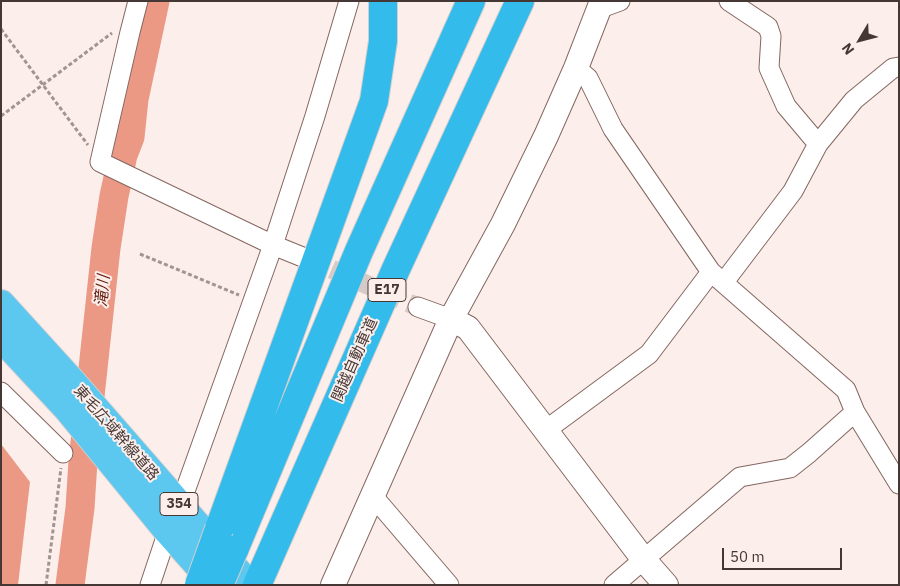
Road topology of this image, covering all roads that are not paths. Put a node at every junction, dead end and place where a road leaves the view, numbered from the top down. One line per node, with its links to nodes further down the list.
1 (138, 1): 12 (street)
2 (348, 1): 12 (street)
3 (383, 1): 27 (highway)
4 (471, 1): 27 (highway, E17)
5 (520, 1): 29 (highway, 関越自動車道 / E17)
6 (620, 1): 8 (street)
7 (729, 1): 11 (street)
8 (600, 5): 10 (street)
9 (899, 67): 11 (street)
10 (576, 68): 14 (street); 17 (street)
11 (818, 144): 14 (street)
12 (273, 245): 13 (street); 25 (street)
13 (305, 258)
14 (717, 277): 20 (street); 21 (street)
15 (1, 304): 25 (highway, 東毛広域幹線道路 / 354)
16 (418, 307): 17 (street)
17 (451, 319): 21 (street); 24 (street)
18 (1, 336): 26 (highway, 東毛広域幹線道路 / 354)
19 (1, 392): 22 (street)
20 (855, 412): 23 (street); 28 (street)
21 (546, 430): 28 (street)
22 (63, 453)
23 (899, 484)
24 (372, 495): 33 (street); 34 (street)
25 (180, 505): 29 (highway, 東毛広域幹線道路 / 354)
26 (168, 531): 30 (street); 32 (highway, 東毛広域幹線道路 / 354)
27 (226, 540): 31 (highway, bridge); 32 (highway, E17, bridge)
28 (644, 560): 35 (street); 36 (street)
29 (255, 583)
30 (150, 585)
31 (198, 585)
32 (217, 585)
33 (334, 585)
34 (449, 585)
35 (614, 585)
36 (666, 585)

